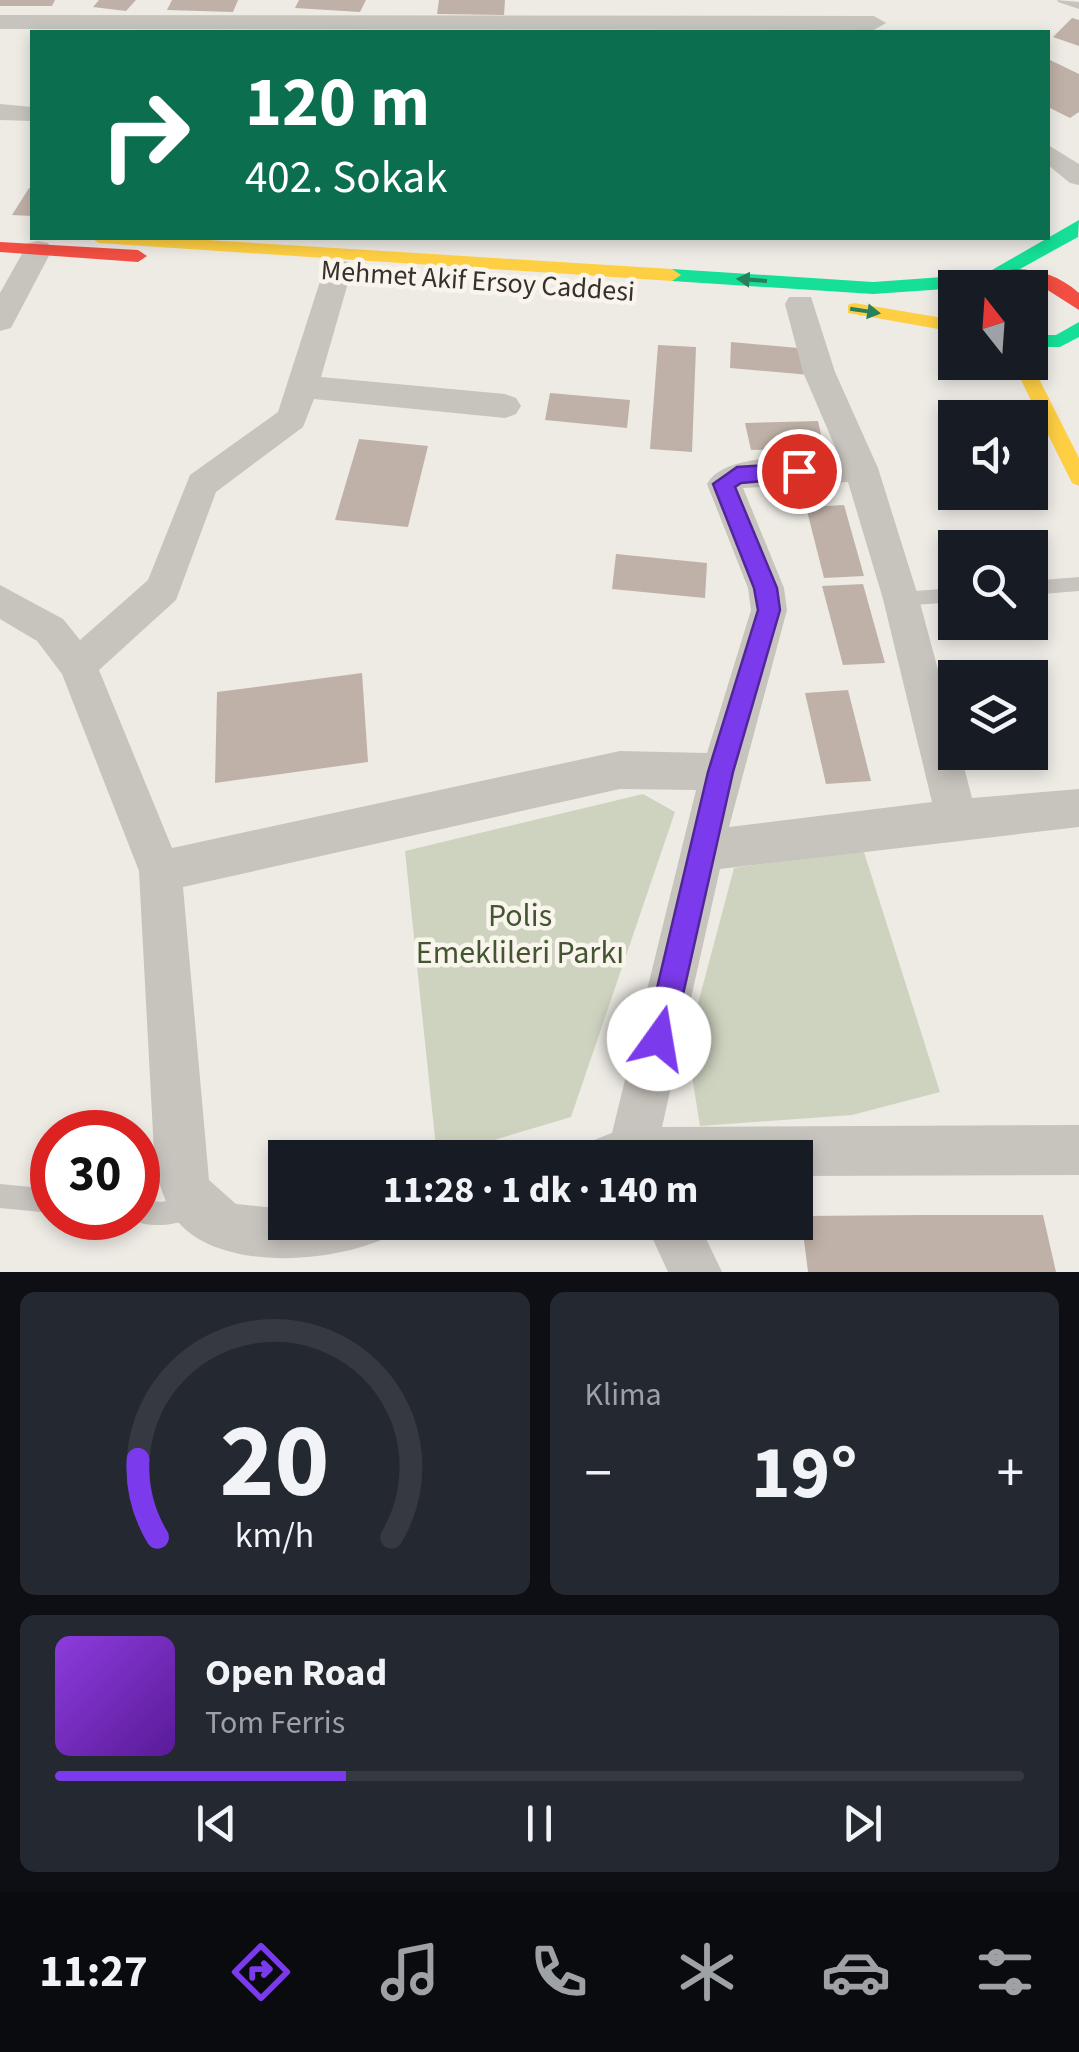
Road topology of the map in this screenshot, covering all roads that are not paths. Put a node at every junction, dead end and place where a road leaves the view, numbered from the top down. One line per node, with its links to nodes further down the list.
1 (283, 0): 9 (street)
2 (431, 0): 10 (street)
3 (566, 0): 11 (street)
4 (851, 0): 13 (street)
5 (1062, 0): 6 (lane)
6 (1079, 6)
7 (92, 18): 8 (street); 9 (street)
8 (0, 22)
9 (270, 23): 12 (street)
10 (420, 24): 11 (street); 12 (street)
11 (556, 25): 13 (street)
12 (384, 28)
13 (881, 28)
14 (0, 112): 15 (street)
15 (30, 114)
16 (1050, 155): 17 (street)
17 (1079, 177)
18 (1075, 229): 25 (main road); 28 (main road)
19 (0, 230): 20 (main road, Mehmet Akif Ersoy Caddesi)
20 (30, 239)
21 (132, 240): 24 (main road, Mehmet Akif Ersoy Caddesi)
22 (35, 241): 23 (main road, Mehmet Akif Ersoy Caddesi); 24 (main road, Mehmet Akif Ersoy Caddesi); 30 (street)
23 (0, 247)
24 (338, 253): 27 (main road, Mehmet Akif Ersoy Caddesi, one-way to 24); 29 (main road, Mehmet Akif Ersoy Caddesi); 35 (street)
25 (1007, 270)
26 (1048, 279): 28 (main road, Mehmet Akif Ersoy Caddesi)
27 (938, 286)
28 (1078, 301)
29 (800, 304): 31 (main road, Mehmet Akif Ersoy Caddesi, one-way to 31); 37 (street)
30 (0, 321)
31 (938, 324)
32 (1077, 336): 33 (main road)
33 (1048, 341)
34 (1030, 380): 38 (main road)
35 (303, 387): 36 (street); 44 (street)
36 (506, 406)
37 (861, 468): 42 (street); 45 (street)
38 (1079, 478)
39 (1079, 584): 40 (lane)
40 (1048, 587)
41 (938, 596): 42 (lane)
42 (902, 599): 47 (street)
43 (0, 600): 44 (street)
44 (78, 665): 49 (street)
45 (721, 772): 48 (street); 49 (street)
46 (1079, 808): 47 (street)
47 (958, 819): 48 (street)
48 (702, 851): 50 (street)
49 (160, 871): 55 (street)
50 (630, 1140)
51 (1079, 1150): 52 (street)
52 (813, 1154)
53 (0, 1196): 54 (lane)
54 (30, 1199)
55 (196, 1207): 56 (lane); 57 (street)
56 (160, 1214)
57 (268, 1235)
58 (679, 1240): 59 (street)
59 (696, 1272)

